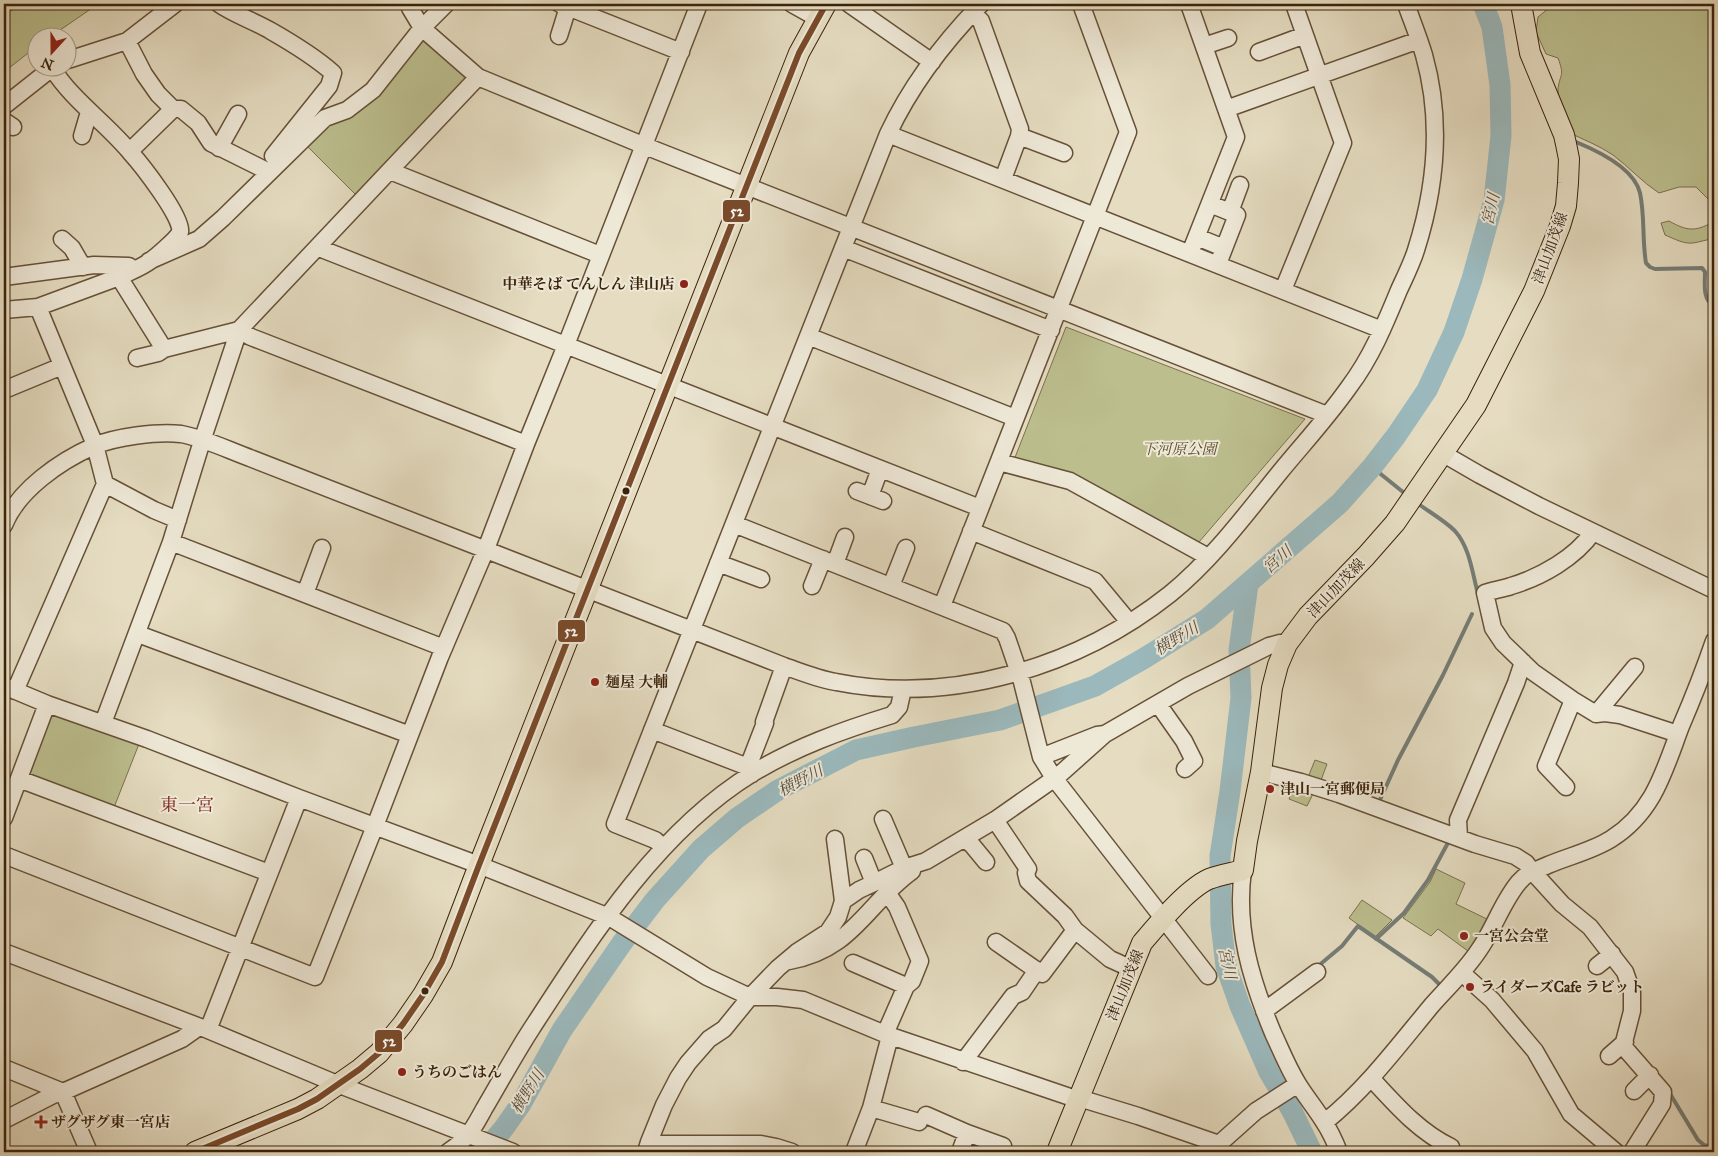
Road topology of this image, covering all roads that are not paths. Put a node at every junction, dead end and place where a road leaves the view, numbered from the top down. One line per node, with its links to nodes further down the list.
1 (175, 4): 21 (street)
2 (219, 4): 43 (street)
3 (412, 4): 16 (street)
4 (446, 4): 16 (street)
5 (699, 4): 23 (street)
6 (792, 4): 15 (street)
7 (849, 4): 26 (street)
8 (1081, 4): 50 (street)
9 (1188, 4): 22 (street)
10 (1294, 4): 18 (street)
11 (1406, 4): 20 (street)
12 (1521, 4): 84 (main road, 津山加茂線)
13 (564, 6): 17 (street); 23 (street)
14 (977, 8): 26 (street); 38 (street)
15 (821, 11): 46 (main road)
16 (422, 28): 28 (street); 43 (street)
17 (558, 36)
18 (1305, 36): 24 (street); 27 (street)
19 (1228, 38): 22 (street)
20 (1419, 40): 27 (street); 70 (street)
21 (127, 42): 25 (street); 32 (street)
22 (1204, 46): 33 (street)
23 (680, 52): 39 (street)
24 (1259, 52)
25 (78, 57)
26 (932, 62): 36 (street)
27 (1320, 75): 33 (street); 64 (street)
28 (478, 77): 39 (street); 44 (street)
29 (37, 78): 31 (street)
30 (60, 78): 34 (street)
31 (4, 106)
32 (173, 108): 40 (street); 41 (street)
33 (1226, 109): 48 (street)
34 (89, 112): 37 (street); 41 (street)
35 (238, 114): 40 (street)
36 (888, 134): 45 (street); 51 (street)
37 (82, 136)
38 (1019, 136): 42 (street); 45 (street)
39 (645, 146): 46 (street); 58 (street)
40 (219, 148): 43 (street)
41 (130, 151): 59 (street)
42 (1064, 153)
43 (265, 170): 59 (street)
44 (390, 171): 54 (street); 58 (street)
45 (1003, 179): 50 (street)
46 (747, 185): 51 (street); 76 (main road)
47 (1240, 185): 49 (street)
48 (1210, 204): 49 (street); 52 (street)
49 (1230, 212): 56 (street)
50 (1096, 216): 57 (street); 66 (street)
51 (852, 226): 55 (street); 66 (street)
52 (1196, 237): 56 (street); 57 (street)
53 (62, 239): 61 (street)
54 (318, 248): 68 (street); 72 (street)
55 (843, 248): 69 (street); 71 (street)
56 (1224, 248): 60 (street)
57 (1190, 253): 60 (street)
58 (600, 254): 72 (street)
59 (150, 261): 62 (street)
60 (1218, 264): 64 (street)
61 (83, 267): 62 (street); 63 (street)
62 (126, 274): 65 (street); 73 (street)
63 (4, 277)
64 (1283, 290): 70 (street)
65 (38, 307): 67 (street); 75 (street)
66 (1060, 309): 69 (street); 78 (street)
67 (4, 310)
68 (240, 330): 73 (street); 81 (street); 82 (street)
69 (1051, 330): 79 (street)
70 (1382, 330): 78 (street)
71 (808, 336): 79 (street); 80 (street)
72 (566, 345): 76 (street); 82 (street)
73 (164, 349): 74 (street)
74 (137, 358)
75 (62, 366): 77 (street); 83 (street)
76 (668, 385): 80 (street); 106 (main road)
77 (4, 390)
78 (1328, 415): 100 (street)
79 (1016, 418): 85 (street)
80 (772, 426): 86 (street); 91 (street)
81 (202, 441): 83 (street); 90 (street); 99 (street)
82 (526, 444): 99 (street)
83 (95, 445): 87 (street); 92 (street)
84 (1442, 453): 94 (street); 114 (main road, 津山加茂線)
85 (999, 462): 89 (street); 100 (street)
86 (880, 469): 88 (street); 89 (street)
87 (105, 484): 90 (street); 120 (street)
88 (870, 496)
89 (980, 508): 93 (street)
90 (178, 520): 96 (street)
91 (734, 524): 101 (street); 102 (street)
92 (4, 525)
93 (971, 531): 109 (street); 110 (street)
94 (1593, 532): 107 (street); 117 (street)
95 (845, 536): 101 (street)
96 (171, 542): 108 (street); 112 (street)
97 (322, 548): 108 (street)
98 (906, 548): 105 (street)
99 (486, 549): 106 (street); 115 (street)
100 (1207, 559): 110 (street)
101 (829, 561): 104 (street); 105 (street)
102 (718, 563): 103 (street); 111 (street)
103 (761, 579)
104 (812, 586)
105 (891, 586): 109 (street)
106 (588, 589): 111 (street); 151 (main road)
107 (1714, 590)
108 (305, 594): 115 (street)
109 (942, 606): 119 (street)
110 (1129, 622): 119 (street)
111 (692, 630): 116 (street); 127 (street)
112 (138, 634): 126 (street); 130 (street)
113 (1714, 641): 129 (street)
114 (1278, 645): 124 (street); 134 (main road, 津山加茂線)
115 (444, 648): 130 (street)
116 (784, 666): 121 (street); 133 (street)
117 (1522, 666): 122 (street); 143 (street)
118 (1635, 667): 125 (street)
119 (1020, 677): 121 (street); 131 (street)
120 (10, 688): 123 (street)
121 (903, 689): 133 (street)
122 (1573, 700): 125 (street); 137 (street)
123 (47, 704): 126 (street); 136 (street)
124 (1158, 704): 128 (street); 132 (street)
125 (1596, 714): 129 (street)
126 (103, 723): 138 (street)
127 (652, 730): 133 (street); 146 (street)
128 (1105, 734): 131 (street); 135 (street)
129 (1678, 734): 153 (street)
130 (410, 735): 142 (street)
131 (1040, 753): 135 (street)
132 (1185, 769)
133 (750, 770): 146 (street)
134 (1261, 772): 143 (street); 154 (main road, 津山加茂線)
135 (1054, 778): 141 (street); 159 (street)
136 (19, 779): 139 (street); 155 (street)
137 (1566, 787)
138 (299, 798): 142 (street); 155 (street)
139 (4, 818)
140 (883, 819): 152 (street)
141 (995, 820): 145 (street); 162 (street)
142 (375, 826): 151 (street); 164 (street)
143 (1459, 837): 153 (street)
144 (835, 839): 158 (street)
145 (965, 839): 149 (street); 150 (street)
146 (663, 847): 160 (street)
147 (4, 855): 164 (street)
148 (864, 858): 156 (street)
149 (926, 861): 152 (street); 157 (street)
150 (986, 862)
151 (479, 865): 160 (street); 186 (main road)
152 (904, 868): 156 (street)
153 (1535, 870): 166 (street); 173 (street)
154 (1237, 872): 159 (main road, 津山加茂線); 177 (street)
155 (269, 873): 164 (street)
156 (874, 882): 158 (street)
157 (888, 894): 161 (street); 175 (street)
158 (841, 908): 161 (street); 167 (street)
159 (1164, 917): 170 (main road, 津山加茂線); 174 (street)
160 (613, 919): 176 (street); 195 (street)
161 (853, 928): 167 (street)
162 (1075, 930): 170 (street); 171 (street)
163 (996, 942): 171 (street)
164 (240, 949): 178 (street)
165 (4, 952): 178 (street)
166 (1612, 954): 169 (street); 180 (street)
167 (785, 962): 176 (street)
168 (853, 963): 175 (street)
169 (1597, 966)
170 (1132, 969): 190 (main road, 津山加茂線)
171 (1037, 970): 182 (street)
172 (1317, 972): 177 (street)
173 (1462, 973): 185 (street); 210 (street)
174 (1208, 976)
175 (906, 986): 179 (street)
176 (750, 997): 179 (street); 198 (street)
177 (1264, 1011): 187 (street)
178 (204, 1029): 186 (street); 189 (street)
179 (887, 1035): 182 (street); 191 (street)
180 (1625, 1042): 181 (street); 184 (street)
181 (1609, 1056)
182 (963, 1062): 190 (street)
183 (4, 1068): 189 (street)
184 (1650, 1075): 188 (street); 211 (street)
185 (1371, 1078): 193 (street); 199 (street)
186 (337, 1084): 195 (street); 201 (main road)
187 (1298, 1084): 193 (street); 200 (street)
188 (1634, 1091)
189 (64, 1092): 192 (street); 202 (street)
190 (1079, 1098): 197 (street); 208 (main road, 津山加茂線)
191 (871, 1108): 194 (street); 206 (street)
192 (4, 1120)
193 (1325, 1122): 209 (street)
194 (967, 1133): 196 (street); 207 (street)
195 (469, 1135): 203 (street); 204 (street)
196 (1003, 1146)
197 (1200, 1146): 200 (street)
198 (647, 1147): 205 (street)
199 (1452, 1147)
200 (1225, 1148)
201 (206, 1150)
202 (89, 1152)
203 (448, 1152)
204 (513, 1152)
205 (792, 1152)
206 (854, 1152)
207 (960, 1152)
208 (1057, 1152)
209 (1339, 1152)
210 (1616, 1152)
211 (1632, 1152)

